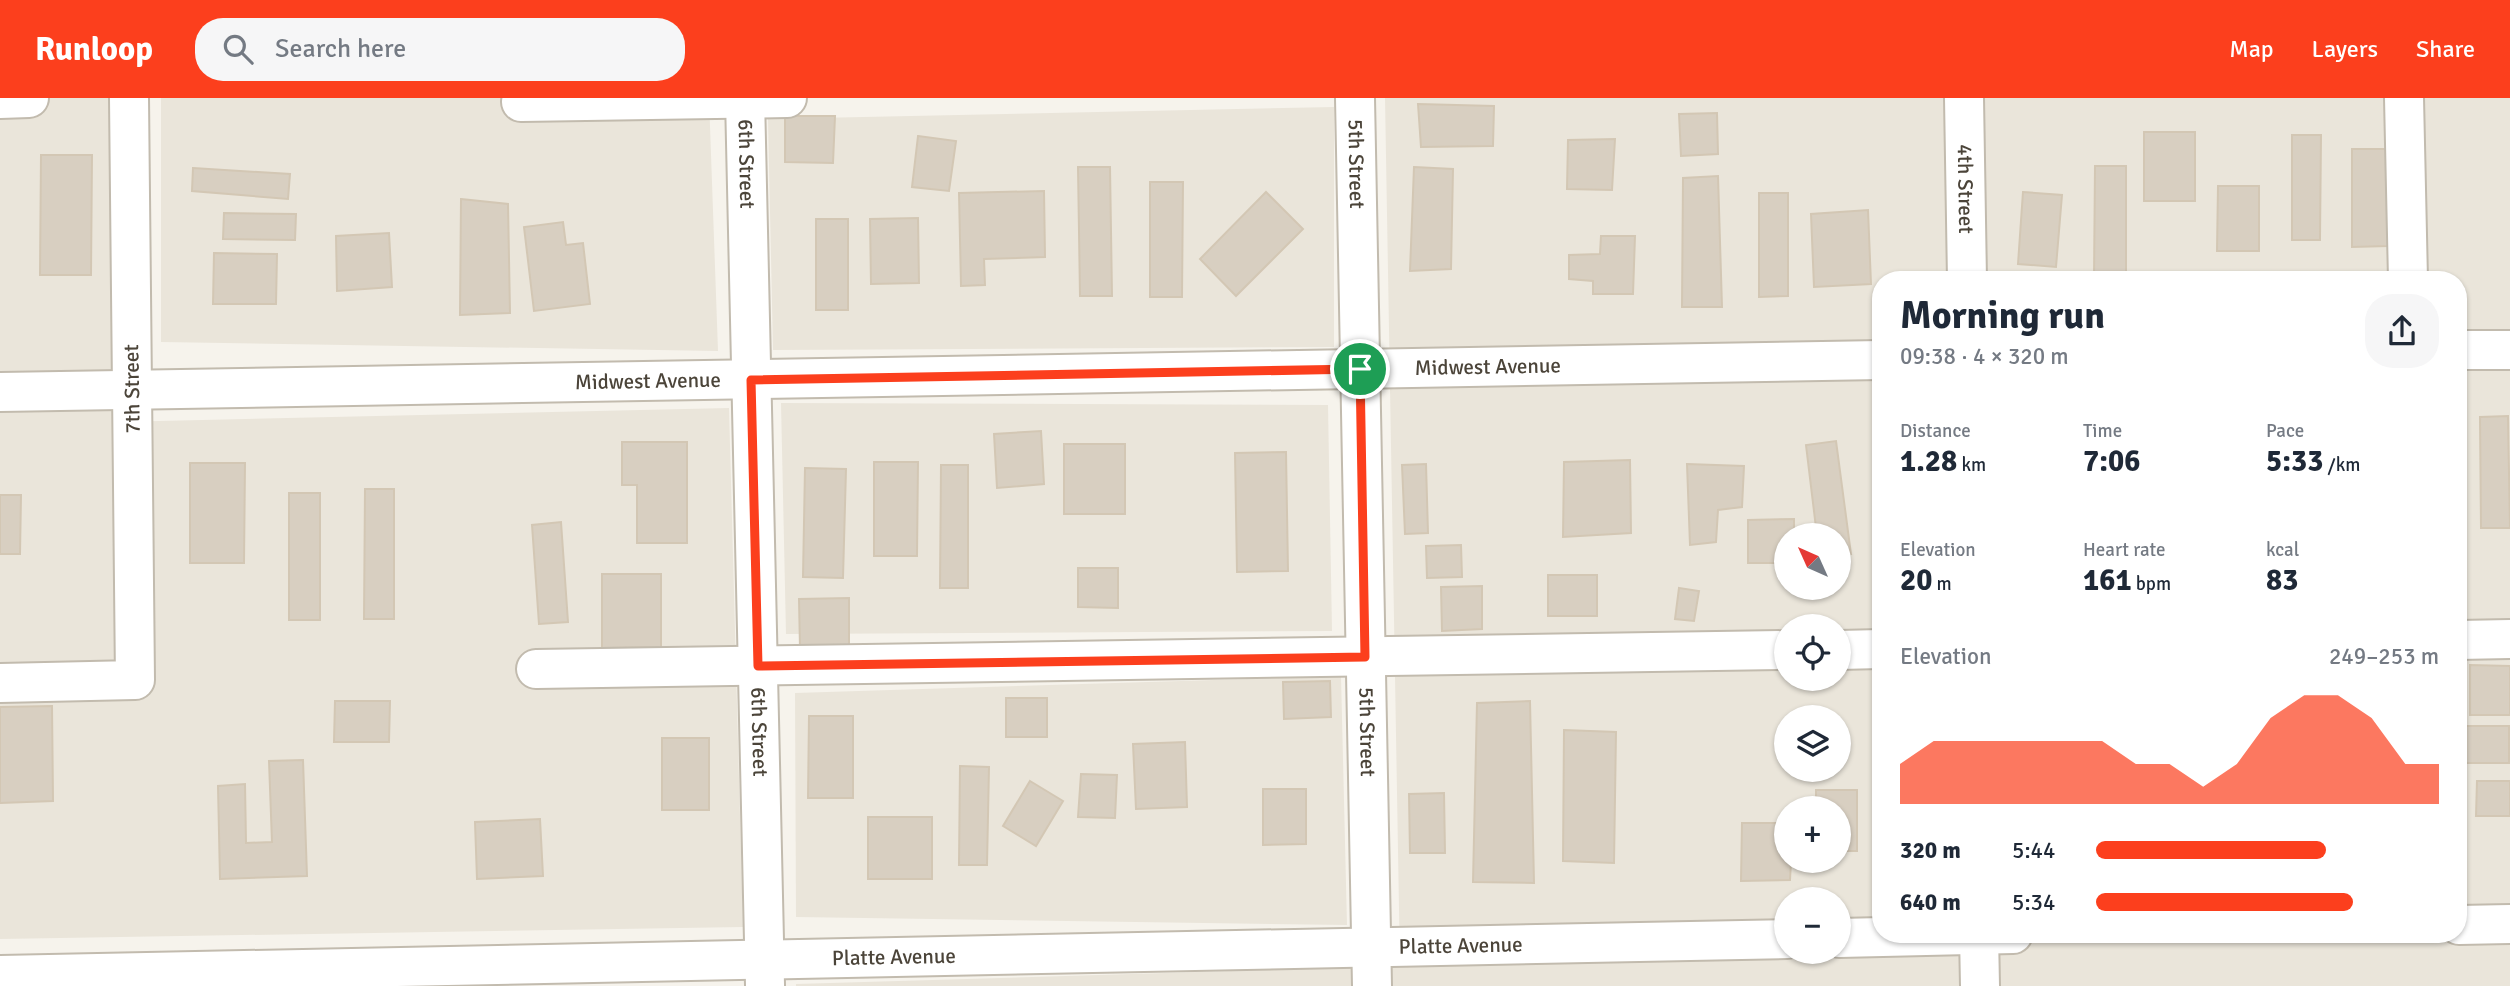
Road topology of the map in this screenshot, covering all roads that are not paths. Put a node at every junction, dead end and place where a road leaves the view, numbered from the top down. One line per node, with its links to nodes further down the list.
1 (29, 98): 8 (street)
2 (129, 98): 17 (street, 7th Street)
3 (745, 98): 4 (street); 9 (street); 16 (street, 6th Street)
4 (788, 98)
5 (1354, 98): 15 (street, 5th Street)
6 (1964, 98): 10 (street, 4th Street)
7 (2404, 98): 11 (street)
8 (0, 100)
9 (522, 102)
10 (1967, 271)
11 (2408, 271)
12 (2510, 350): 13 (street)
13 (2467, 351)
14 (1872, 360): 15 (street, Midwest Avenue)
15 (1360, 369): 16 (street, Midwest Avenue); 24 (street, 5th Street)
16 (751, 380): 17 (street, Midwest Avenue); 25 (street, 6th Street)
17 (132, 390): 18 (street, Midwest Avenue); 27 (street, 7th Street)
18 (0, 392)
19 (2510, 639): 20 (street)
20 (2467, 640)
21 (1872, 649): 23 (street)
22 (1774, 650): 24 (street)
23 (1851, 650)
24 (1365, 657): 25 (street); 34 (street, 5th Street)
25 (758, 666): 26 (street); 35 (street, 6th Street)
26 (536, 669)
27 (0, 683)
28 (2510, 924): 29 (street)
29 (2467, 925)
30 (1872, 937): 31 (street)
31 (1851, 938)
32 (1774, 939): 34 (street, Platte Avenue)
33 (1979, 943): 38 (street)
34 (1371, 947): 35 (street, Platte Avenue); 37 (street, 5th Street)
35 (765, 973): 36 (street, Platte Avenue)
36 (0, 975)
37 (1372, 986)
38 (1980, 986)

